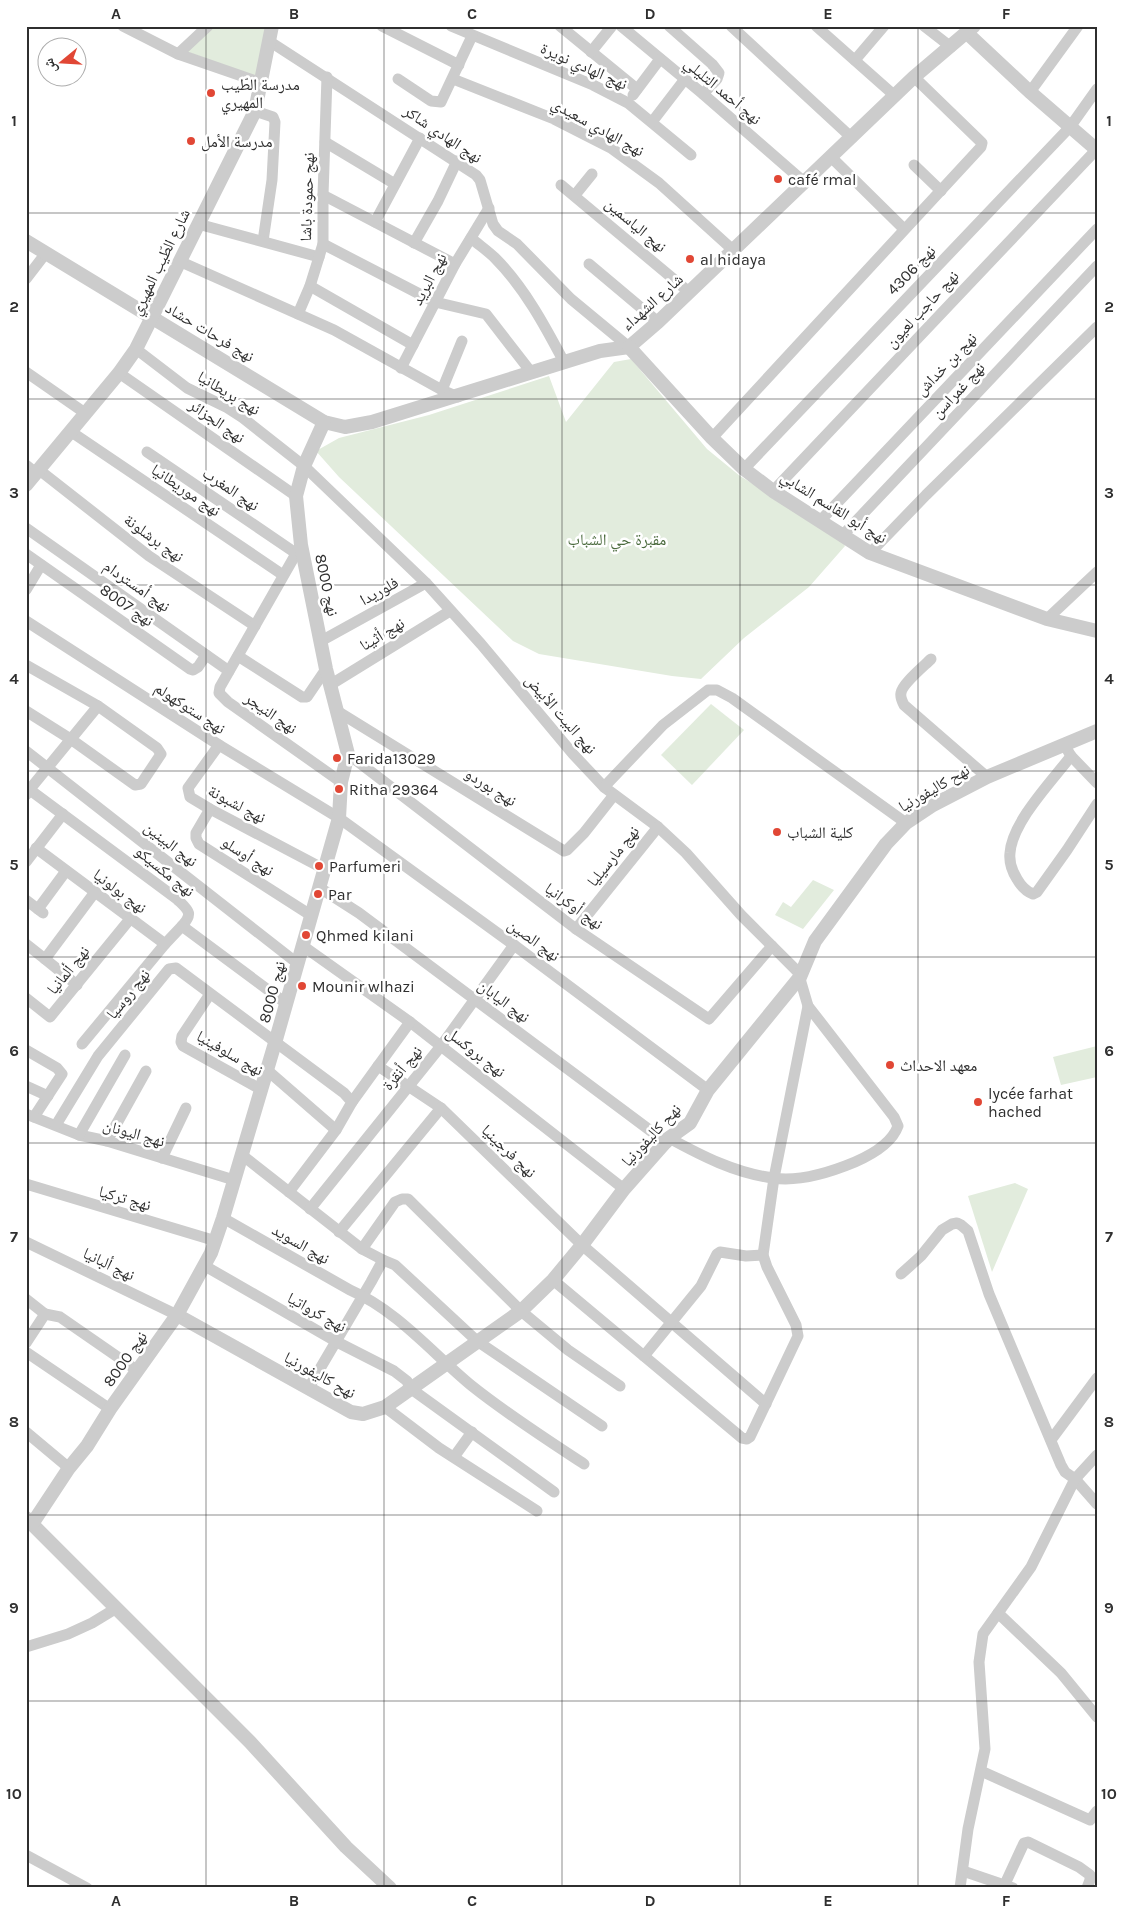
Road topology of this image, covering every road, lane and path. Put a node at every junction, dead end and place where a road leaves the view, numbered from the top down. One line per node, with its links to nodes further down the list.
1 (123, 26): 20 (street)
2 (208, 26): 20 (street)
3 (272, 26): 17 (street, شارع الطّيب المهيري)
4 (382, 26): 23 (street)
5 (451, 26): 16 (street, نهج الهادي نويرة)
6 (560, 26): 19 (street)
7 (612, 26): 19 (street)
8 (621, 26): 21 (street, نهج أحمد التليلي)
9 (669, 26): 33 (street)
10 (731, 26): 40 (street)
11 (816, 26): 22 (street)
12 (884, 26): 22 (street)
13 (924, 26): 18 (street)
14 (1078, 26): 32 (street)
15 (971, 30): 18 (street, شارع الشهداء); 32 (street)
16 (472, 36): 23 (street); 35 (street, نهج الهادي نويرة)
17 (269, 41): 24 (street, نهج الهادي شاكر); 29 (street, شارع الطّيب المهيري)
18 (951, 47): 25 (street, شارع الشهداء)
19 (591, 52): 30 (street)
20 (178, 54): 29 (street)
21 (660, 59): 28 (street, نهج أحمد التليلي); 30 (street)
22 (855, 60): 34 (street)
23 (459, 65): 27 (street)
24 (327, 77): 39 (street, نهج الهادي شاكر); 41 (street, نهج حمودة باشا)
25 (914, 78): 34 (street, شارع الشهداء); 51 (street)
26 (398, 79): 27 (street)
27 (453, 79): 64 (street, نهج الهادي سعيدي)
28 (685, 80): 33 (street, نهج أحمد التليلي); 37 (street)
29 (259, 82): 36 (street, شارع الطّيب المهيري)
30 (637, 89): 35 (street)
31 (1097, 89): 38 (street, نهج 4306)
32 (1030, 92): 38 (street)
33 (703, 94): 48 (street, نهج أحمد التليلي)
34 (896, 96): 40 (street, شارع الشهداء)
35 (628, 103): 37 (street, نهج الهادي نويرة)
36 (255, 110): 56 (street, شارع الطّيب المهيري); 61 (street)
37 (652, 122): 43 (street, نهج الهادي نويرة)
38 (1070, 127): 42 (street); 97 (street, نهج 4306)
39 (420, 138): 45 (street, نهج الهادي شاكر); 49 (street)
40 (852, 138): 44 (street, شارع الشهداء)
41 (325, 142): 49 (street); 52 (street, نهج حمودة باشا)
42 (1097, 150): 99 (street, نهج حاجب لعيون)
43 (691, 155)
44 (830, 157): 48 (street, شارع الشهداء); 57 (street)
45 (458, 161): 54 (street, نهج الهادي شاكر); 62 (street)
46 (914, 164): 51 (street)
47 (592, 174): 53 (street)
48 (804, 182): 64 (street, شارع الشهداء)
49 (396, 184): 55 (street)
50 (561, 185): 53 (street, نهج الياسمين)
51 (941, 191): 57 (street)
52 (322, 195): 55 (street); 63 (street, نهج حمودة باشا)
53 (575, 195): 73 (street, نهج الياسمين)
54 (489, 208): 59 (street, نهج البريد); 81 (street, نهج الهادي شاكر)
55 (375, 222): 62 (street)
56 (198, 224): 61 (street); 67 (street, شارع الطّيب المهيري)
57 (904, 229): 93 (street)
58 (1097, 229): 101 (street, نهج بن خداش)
59 (471, 238): 68 (street, نهج البريد); 83 (street)
60 (26, 241): 65 (street, نهج فرحات حشاد)
61 (263, 241): 66 (street)
62 (414, 243): 68 (street)
63 (323, 244): 66 (street, نهج حمودة باشا); 74 (street)
64 (733, 250): 73 (street, شارع الشهداء)
65 (46, 253): 71 (street); 76 (street, نهج فرحات حشاد)
66 (319, 257): 72 (street, نهج حمودة باشا)
67 (180, 261): 75 (street); 76 (street, شارع الطّيب المهيري)
68 (455, 264): 74 (street, نهج البريد)
69 (589, 264): 77 (street)
70 (1097, 266): 103 (street, نهج غمراسن)
71 (26, 278)
72 (310, 286): 75 (street, نهج حمودة باشا); 80 (street)
73 (689, 292): 77 (street, شارع الشهداء)
74 (435, 302): 80 (street, نهج البريد); 86 (street)
75 (298, 314): 84 (street)
76 (153, 317): 82 (street, شارع الطّيب المهيري); 91 (street, نهج فرحات حشاد)
77 (658, 322): 81 (street, شارع الشهداء)
78 (1097, 327): 105 (street)
79 (462, 342): 88 (street)
80 (413, 345): 84 (street, نهج البريد)
81 (628, 347): 83 (street, شارع الشهداء); 93 (street, نهج أبو القاسم الشابي)
82 (136, 349): 87 (street, شارع الطّيب المهيري); 95 (street, نهج بريطانيا)
83 (564, 362): 86 (street, شارع الشهداء)
84 (401, 368): 88 (street)
85 (26, 372): 90 (street)
86 (531, 372): 89 (street, شارع الشهداء)
87 (119, 373): 90 (street, شارع الطّيب المهيري); 100 (street, نهج الجزائر)
88 (442, 390): 89 (street)
89 (458, 397): 91 (street, شارع الشهداء)
90 (85, 413): 92 (street, شارع الطّيب المهيري)
91 (324, 422): 95 (street, نهج 8000)
92 (70, 431): 96 (street, شارع الطّيب المهيري); 109 (street, نهج موريطانيا)
93 (712, 438): 97 (street, نهج أبو القاسم الشابي)
94 (147, 452): 104 (street, نهج المغرب)
95 (304, 466): 100 (street, نهج 8000); 110 (street, نهج البيت الأبيض)
96 (33, 469): 98 (street, شارع الطّيب المهيري); 115 (street, نهج برشلونة)
97 (744, 470): 99 (street, نهج أبو القاسم الشابي)
98 (26, 485)
99 (773, 491): 101 (street, نهج أبو القاسم الشابي)
100 (296, 496): 104 (street, نهج 8000)
101 (820, 521): 103 (street, نهج أبو القاسم الشابي)
102 (26, 528): 118 (street, نهج أمستردام)
103 (842, 536): 105 (street, نهج أبو القاسم الشابي)
104 (299, 549): 109 (street, نهج النيجر); 117 (street, نهج 8000)
105 (870, 553): 113 (street, نهج أبو القاسم الشابي)
106 (26, 554): 107 (street, نهج 8007)
107 (41, 565): 111 (street); 118 (street, نهج 8007)
108 (1097, 572): 113 (street)
109 (283, 576): 115 (street, نهج النيجر)
110 (426, 583): 112 (street, نهج البيت الأبيض); 117 (street, فلوريدا)
111 (26, 590)
112 (450, 611): 124 (street, نهج أثينا); 138 (street, نهج البيت الأبيض)
113 (1047, 619): 116 (street, نهج أبو القاسم الشابي)
114 (26, 621): 130 (street, نهج ستوكهولم)
115 (256, 626): 119 (street, نهج النيجر)
116 (1097, 631)
117 (321, 641): 122 (street, نهج 8000)
118 (206, 655): 123 (street, نهج أمستردام)
119 (238, 656): 122 (street, نهج النيجر); 123 (street, نهج النيجر)
120 (931, 659): 135 (street)
121 (26, 665): 125 (street)
122 (326, 669): 124 (street, نهج 8000)
123 (229, 671): 136 (street, نهج النيجر)
124 (330, 685): 127 (street, نهج 8000)
125 (98, 706): 129 (street); 129 (street)
126 (26, 711): 129 (street)
127 (337, 711): 133 (street, نهج 8000); 140 (street, نهج بوردو)
128 (1097, 731): 131 (street, نهح كاليفورنيا)
129 (72, 740): 134 (street)
130 (219, 745): 142 (street, نهج لشبونة); 144 (street, نهج ستوكهولم)
131 (1068, 750): 135 (street, نهح كاليفورنيا); 137 (street); 141 (street)
132 (26, 751): 134 (street, نهج البينين)
133 (348, 754): 136 (street, نهج 8000); 157 (street, نهج أوكرانيا)
134 (48, 767): 139 (street); 164 (street, نهج البينين)
135 (987, 777): 145 (street, نهح كاليفورنيا)
136 (341, 782): 144 (street, نهج 8000)
137 (1097, 783)
138 (604, 787): 140 (street, نهج البيت الأبيض); 145 (street)
139 (28, 790): 143 (street, نهج مكسيكو)
140 (614, 795): 146 (street, نهج البيت الأبيض)
141 (1097, 804)
142 (210, 809): 149 (street, نهج لشبونة); 154 (street, نهج أوسلو)
143 (63, 814): 147 (street); 156 (street, نهج مكسيكو)
144 (339, 818): 149 (street, نهج 8000); 160 (street, نهج الصين)
145 (906, 823): 165 (street, نهح كاليفورنيا)
146 (658, 827): 157 (street, نهج مارسيليا); 162 (street, نهج البيت الأبيض)
147 (36, 848): 148 (street); 150 (street, نهج بولونيا)
148 (26, 862)
149 (324, 869): 151 (street, نهج 8000)
150 (66, 871): 152 (street, نهج بولونيا); 153 (street)
151 (320, 888): 154 (street, نهج 8000); 169 (street, نهج اليابان)
152 (95, 892): 155 (street, نهج بولونيا); 163 (street)
153 (26, 900)
154 (312, 916): 161 (street, نهج 8000)
155 (130, 920): 159 (street, نهج بولونيا); 166 (street, نهج ألمانيا)
156 (182, 926): 159 (street); 170 (street)
157 (576, 929): 162 (street, نهج أوكرانيا)
158 (26, 944): 163 (street)
159 (165, 944): 174 (street)
160 (514, 945): 169 (street, نهج أنقرة); 184 (street, نهج الصين)
161 (303, 946): 164 (street, نهج 8000); 172 (street, نهج بروكسل)
162 (772, 946): 165 (street, نهج البيت الأبيض)
163 (44, 959): 166 (street)
164 (297, 963): 170 (street, نهج 8000)
165 (800, 976): 171 (street); 184 (street, نهح كاليفورنيا)
166 (78, 985): 168 (street, نهج ألمانيا)
167 (210, 994): 173 (street, نهج روسيا); 183 (street, نهج سلوفينيا); 190 (street, نهج روسيا)
168 (26, 998)
169 (474, 999): 175 (street, نهج أنقرة); 193 (street, نهج اليابان)
170 (287, 1004): 173 (street, نهج 8000)
171 (808, 1006): 197 (street); 197 (street, نهج اليابان)
172 (410, 1022): 175 (street, نهج بروكسل); 178 (street)
173 (275, 1043): 179 (street, نهج 8000); 186 (street, نهج روسيا)
174 (82, 1044)
175 (441, 1046): 182 (street, نهج أنقرة); 200 (street, نهج بروكسل)
176 (26, 1050): 185 (street)
177 (125, 1055): 192 (street)
178 (378, 1066): 182 (street, نهج فرجينيا); 186 (street)
179 (267, 1070): 183 (street, نهج 8000); 191 (street)
180 (146, 1071): 194 (street)
181 (26, 1086): 185 (street)
182 (408, 1086): 188 (street, نهج فرجينيا); 202 (street, نهج أنقرة)
183 (262, 1090): 195 (street, نهج 8000)
184 (708, 1090): 193 (street, نهح كاليفورنيا)
185 (48, 1096): 189 (street)
186 (352, 1102): 191 (street)
187 (186, 1108): 196 (street)
188 (441, 1108): 204 (street); 207 (street, نهج فرجينيا)
189 (30, 1116): 190 (street, نهج اليونان)
190 (56, 1125): 192 (street, نهج اليونان)
191 (336, 1130): 201 (street)
192 (79, 1134): 194 (street, نهج اليونان)
193 (668, 1140): 197 (street, نهج اليابان); 200 (street, نهح كاليفورنيا)
194 (107, 1141): 196 (street, نهج اليونان)
195 (242, 1155): 198 (street, نهج 8000); 201 (street)
196 (162, 1158): 198 (street, نهج اليونان)
197 (774, 1178): 209 (street)
198 (234, 1180): 203 (street, نهج 8000)
199 (26, 1184): 205 (street, نهج تركيا)
200 (624, 1188): 207 (street, نهح كاليفورنيا)
201 (289, 1192): 202 (street)
202 (310, 1209): 204 (street)
203 (223, 1218): 205 (street, نهج 8000); 214 (street, نهج السويد)
204 (339, 1232): 208 (street)
205 (216, 1241): 211 (street, نهج 8000)
206 (26, 1242): 218 (street, نهج ألبانيا)
207 (582, 1245): 213 (street, نهح كاليفورنيا); 219 (street, نهج فرجينيا)
208 (362, 1249): 210 (street); 216 (street)
209 (763, 1255): 219 (street); 231 (street)
210 (383, 1260): 214 (street); 220 (street)
211 (205, 1266): 218 (street, نهج 8000); 221 (street, نهج كرواتيا)
212 (901, 1274): 237 (street)
213 (553, 1280): 216 (street, نهح كاليفورنيا); 224 (street)
214 (363, 1296): 221 (street); 225 (street, نهج السويد)
215 (26, 1299): 217 (street)
216 (521, 1311): 220 (street, نهح كاليفورنيا); 228 (street)
217 (45, 1314): 222 (street); 226 (street)
218 (176, 1315): 226 (street, نهج 8000); 230 (street, نهح كاليفورنيا)
219 (671, 1321): 224 (street); 231 (street, نهج فرجينيا)
220 (477, 1341): 225 (street, نهح كاليفورنيا); 234 (street)
221 (336, 1342): 229 (street, نهج كرواتيا); 230 (street)
222 (26, 1343)
223 (26, 1352): 233 (street)
224 (644, 1356): 231 (street)
225 (446, 1364): 229 (street, نهح كاليفورنيا); 240 (street, نهج السويد)
226 (138, 1371): 233 (street, نهج 8000)
227 (1097, 1378): 237 (street)
228 (620, 1386)
229 (410, 1388): 232 (street, نهح كاليفورنيا); 236 (street, نهج كرواتيا)
230 (308, 1389): 232 (street, نهح كاليفورنيا)
231 (766, 1404)
232 (385, 1407): 239 (street)
233 (110, 1409): 241 (street, نهج 8000)
234 (602, 1426)
235 (26, 1432): 241 (street)
236 (472, 1432): 239 (street); 243 (street, نهج كرواتيا)
237 (1051, 1440): 242 (street)
238 (1097, 1455): 242 (street)
239 (454, 1457): 245 (street)
240 (584, 1464)
241 (69, 1468): 246 (street, نهج 8000)
242 (1075, 1479): 244 (street); 248 (street)
243 (554, 1492)
244 (1097, 1504)
245 (537, 1511)
246 (29, 1521): 247 (street)
247 (115, 1609): 249 (street); 257 (street)
248 (998, 1613): 250 (street); 251 (street)
249 (26, 1647)
250 (1097, 1717)
251 (981, 1771): 252 (street); 254 (street)
252 (1097, 1811)
253 (26, 1855): 256 (street)
254 (963, 1871): 255 (street); 258 (street)
255 (1009, 1886): 259 (street)
256 (87, 1888)
257 (390, 1888)
258 (960, 1888)
259 (1087, 1888)

